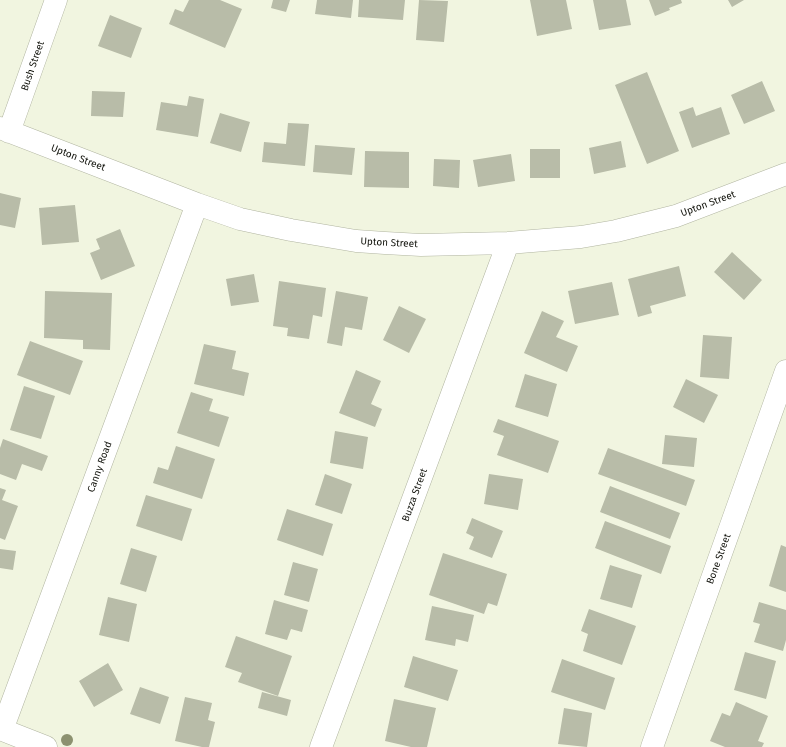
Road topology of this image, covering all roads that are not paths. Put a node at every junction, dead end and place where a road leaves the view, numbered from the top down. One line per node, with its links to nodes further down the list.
1 (56, 0): 2 (street, Bush Street)
2 (5, 130): 4 (street, Upton Street)
3 (786, 174): 5 (street, Upton Street)
4 (197, 204): 5 (street, Upton Street); 7 (street, Canny Road)
5 (508, 243): 9 (street, Buzza Street)
6 (786, 371): 10 (street, Bone Street)
7 (1, 730): 8 (street)
8 (46, 747)
9 (321, 747)
10 (652, 747)

